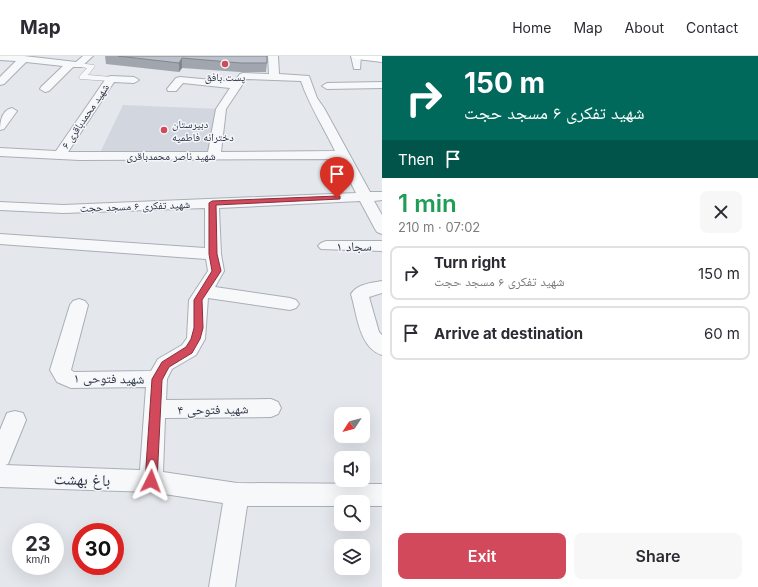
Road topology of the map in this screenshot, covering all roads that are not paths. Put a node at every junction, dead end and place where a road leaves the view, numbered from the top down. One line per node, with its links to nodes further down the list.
1 (88, 56): 7 (street)
2 (273, 56): 8 (street)
3 (0, 57): 4 (street)
4 (24, 59): 7 (street); 11 (street)
5 (357, 60): 6 (main road)
6 (382, 60)
7 (75, 64): 9 (street); 15 (street)
8 (274, 77): 12 (street); 21 (street)
9 (111, 79): 10 (street); 20 (street, شهید محمدباقری ۶)
10 (134, 80)
11 (0, 82)
12 (236, 85): 16 (street); 22 (street)
13 (382, 85): 14 (street)
14 (327, 86)
15 (45, 89)
16 (172, 89)
17 (12, 111): 18 (street)
18 (0, 127)
19 (0, 152): 20 (street, شهید ناصر محمدباقری)
20 (60, 154): 22 (street, شهید ناصر محمدباقری)
21 (343, 155): 22 (street, شهید ناصر محمدباقری); 23 (street)
22 (214, 156)
23 (365, 196): 24 (street, شهید تفکری ۶ مسجد حجت); 25 (street, شهید تفکری ۶ مسجد حجت); 27 (street)
24 (382, 196)
25 (212, 203): 26 (street, شهید تفکری ۶ مسجد حجت); 31 (street)
26 (0, 206)
27 (382, 229)
28 (0, 239): 31 (street)
29 (326, 246): 30 (street, سجاد ۱)
30 (382, 246)
31 (213, 254): 33 (street)
32 (382, 287): 36 (street)
33 (204, 291): 34 (street); 37 (street)
34 (290, 304)
35 (79, 305): 37 (street, شهید فتوحی ۱)
36 (382, 348)
37 (157, 379): 39 (street)
38 (271, 408): 39 (street, شهید فتوحی ۴)
39 (155, 409): 43 (street)
40 (15, 420): 41 (street)
41 (0, 457)
42 (0, 476): 43 (street, باغ بهشت)
43 (151, 481): 44 (street, باغ بهشت)
44 (237, 494): 45 (street, باغ بهشت); 46 (street)
45 (382, 495)
46 (222, 587)

